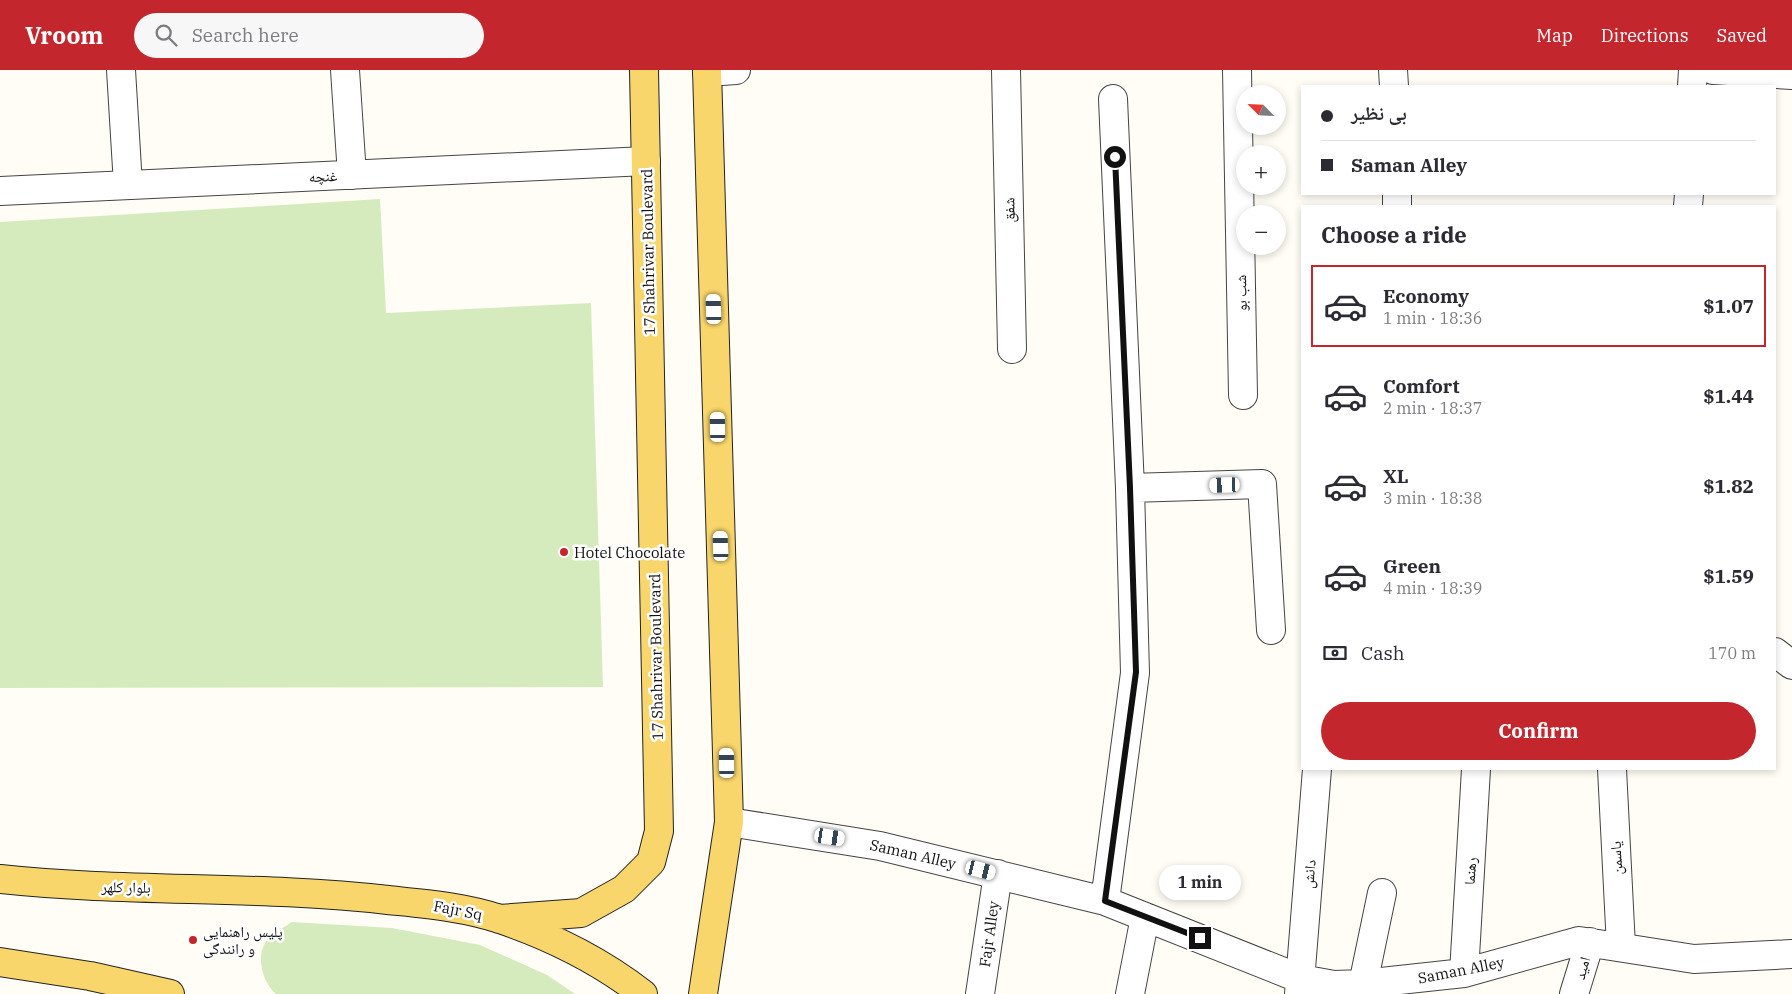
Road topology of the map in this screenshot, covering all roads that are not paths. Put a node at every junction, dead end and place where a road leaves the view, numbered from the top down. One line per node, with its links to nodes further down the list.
1 (121, 70): 17 (street)
2 (345, 70): 16 (street)
3 (644, 70): 15 (main road, 17 Shahrivar Boulevard)
4 (736, 70): 10 (street)
5 (1006, 70): 19 (street, شفق)
6 (1238, 70): 20 (street, شب بو)
7 (1393, 70): 12 (street)
8 (1692, 70): 13 (street)
9 (1713, 70): 11 (street)
10 (707, 71): 28 (main road)
11 (1792, 76)
12 (1394, 85)
13 (1692, 85)
14 (1113, 99): 21 (street)
15 (646, 162): 16 (street, غنچه); 35 (main road, 17 Shahrivar Boulevard)
16 (352, 175): 17 (street, غنچه)
17 (128, 186): 18 (street, غنچه)
18 (0, 191)
19 (1012, 349)
20 (1243, 395)
21 (1130, 488): 22 (street); 33 (street)
22 (1271, 630)
23 (1776, 653): 24 (street)
24 (1792, 665)
25 (1317, 770): 42 (street, دانش)
26 (1476, 770): 40 (street, رهنما)
27 (1612, 770): 37 (street, یاسمن)
28 (729, 822): 29 (street, Saman Alley); 46 (main road)
29 (998, 874): 33 (street, Saman Alley); 47 (street, Fajr Alley)
30 (0, 879): 31 (main road, بلوار کلهر)
31 (253, 890): 35 (main road, Fajr Sq)
32 (1382, 893): 43 (street)
33 (1105, 901): 34 (street, Saman Alley)
34 (1145, 916): 42 (street, Saman Alley); 48 (street)
35 (499, 919): 45 (main road, Fajr Sq)
36 (1590, 942): 37 (street, Saman Alley); 40 (street, Saman Alley); 49 (street, امید)
37 (1621, 947): 38 (street, Saman Alley)
38 (1792, 954)
39 (0, 962): 41 (main road)
40 (1464, 972): 43 (street, Saman Alley)
41 (91, 985): 44 (main road)
42 (1300, 986): 43 (street, Saman Alley)
43 (1363, 989)
44 (170, 994)
45 (643, 994)
46 (702, 994)
47 (980, 994)
48 (1130, 994)
49 (1574, 994)

